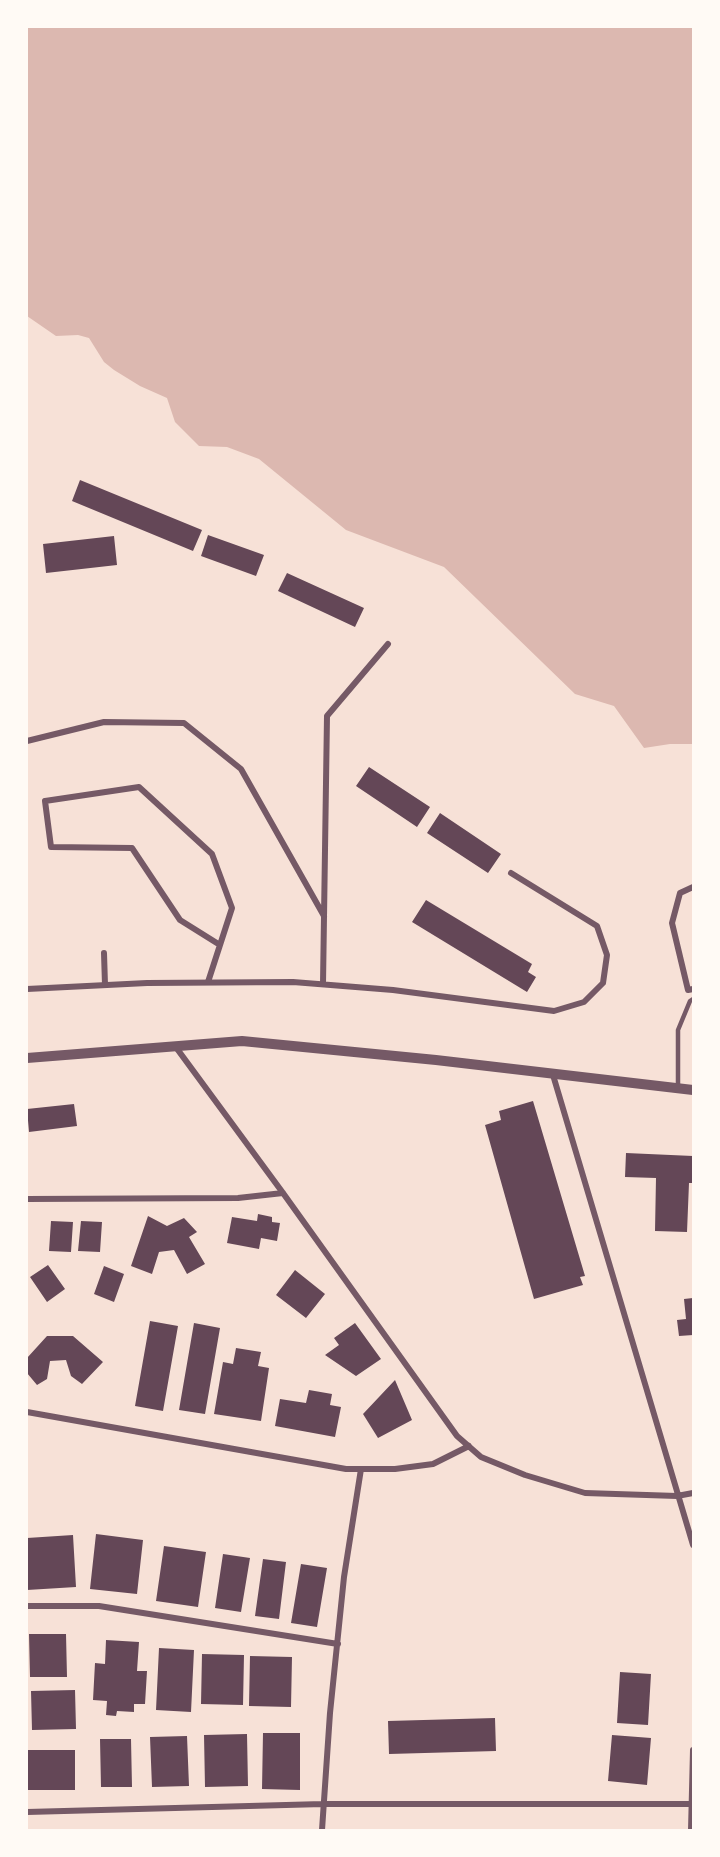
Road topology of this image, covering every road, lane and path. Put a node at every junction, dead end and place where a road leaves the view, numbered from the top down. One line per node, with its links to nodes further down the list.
1 (388, 645): 5 (street)
2 (27, 741): 5 (street)
3 (511, 873): 9 (street)
4 (693, 887): 12 (street)
5 (324, 916): 9 (street)
6 (220, 945): 6 (street); 8 (street)
7 (104, 953): 10 (street)
8 (208, 982): 9 (street); 10 (street)
9 (323, 984)
10 (105, 985): 11 (street)
11 (27, 989)
12 (693, 989)
13 (693, 999): 17 (lane)
14 (174, 1046): 15 (street); 16 (street); 19 (street)
15 (27, 1058)
16 (553, 1075): 17 (street); 25 (street)
17 (678, 1089): 18 (street)
18 (693, 1090)
19 (283, 1193): 20 (street); 22 (street)
20 (27, 1199)
21 (27, 1412): 23 (street)
22 (469, 1446): 23 (street); 25 (street)
23 (361, 1469): 28 (street)
24 (693, 1493): 25 (street)
25 (677, 1496): 26 (street)
26 (693, 1545)
27 (27, 1606): 28 (street)
28 (338, 1644): 30 (street)
29 (693, 1750): 31 (street)
30 (323, 1804): 31 (street); 32 (street); 33 (street)
31 (692, 1804): 34 (street)
32 (27, 1812)
33 (322, 1830)
34 (691, 1830)

